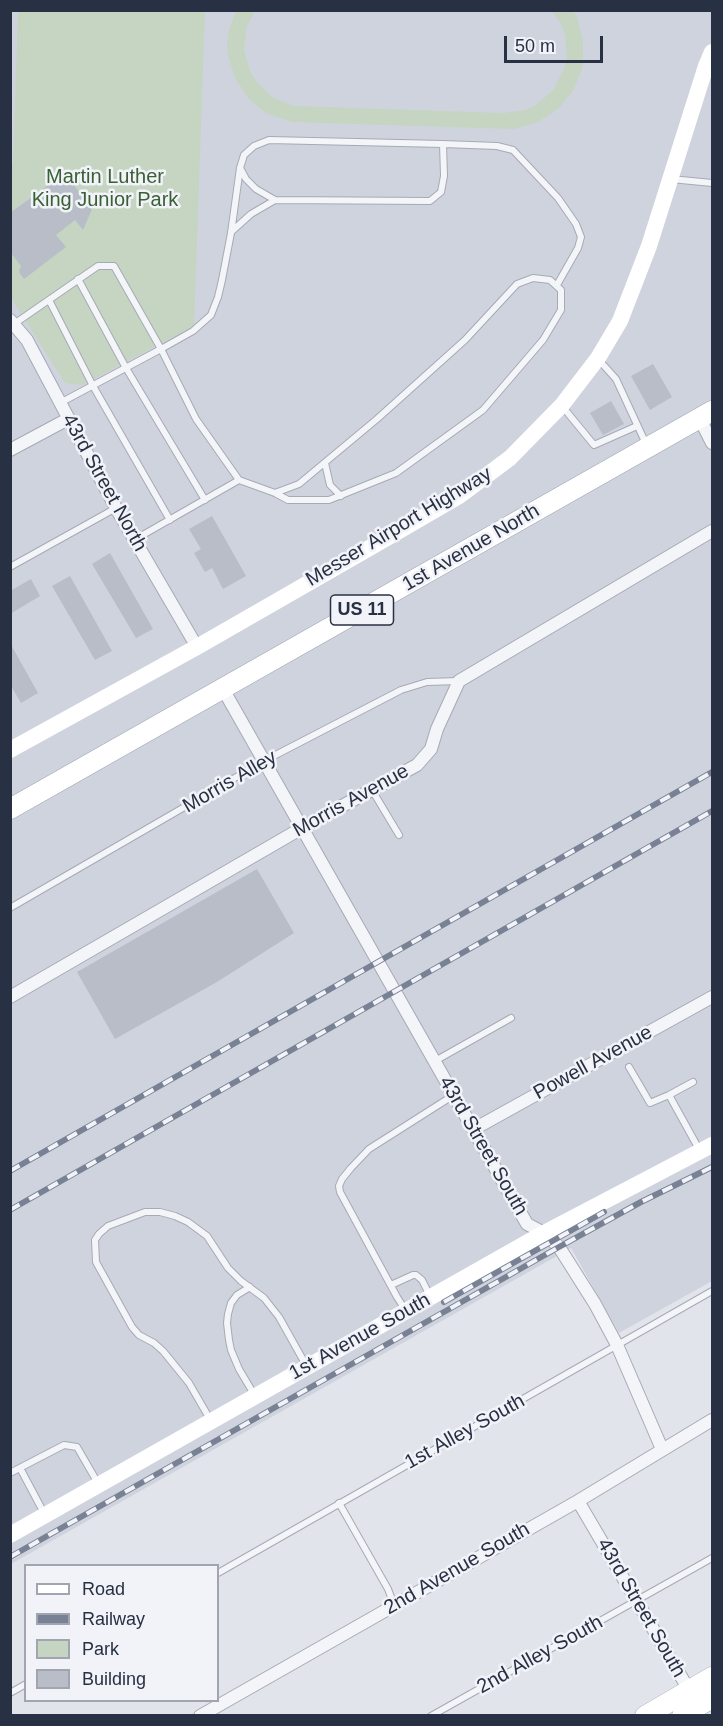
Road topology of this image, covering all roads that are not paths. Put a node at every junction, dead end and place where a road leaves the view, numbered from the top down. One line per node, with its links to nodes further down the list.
1 (710, 61): 4 (main road, Messer Airport Highway)
2 (443, 144): 3 (lane); 6 (lane); 9 (lane)
3 (240, 168): 6 (lane); 7 (lane)
4 (670, 178): 5 (lane); 13 (main road, Messer Airport Highway)
5 (712, 183)
6 (275, 200): 7 (lane)
7 (231, 233): 12 (lane)
8 (78, 279): 10 (lane); 12 (lane); 14 (lane)
9 (557, 285): 24 (lane); 27 (lane)
10 (49, 300): 11 (lane); 15 (lane)
11 (12, 322): 16 (street, 43rd Street North)
12 (161, 349): 14 (lane); 25 (lane)
13 (598, 358): 17 (main road, Messer Airport Highway); 20 (lane)
14 (126, 368): 15 (lane); 28 (lane)
15 (93, 386): 16 (lane); 30 (lane)
16 (59, 404): 19 (street, 43rd Street North)
17 (562, 405): 20 (lane); 34 (main road, Messer Airport Highway)
18 (706, 415): 21 (street); 22 (main road, 1st Avenue North / US 11)
19 (68, 419): 23 (street); 29 (street, 43rd Street North)
20 (638, 426): 22 (lane)
21 (712, 443)
22 (648, 448): 36 (main road, 1st Avenue North / US 11)
23 (10, 450)
24 (325, 463): 26 (lane); 27 (lane)
25 (238, 480): 26 (lane); 28 (lane)
26 (275, 493): 27 (lane)
27 (341, 496)
28 (205, 500): 30 (lane)
29 (116, 508): 32 (street, 43rd Street North); 33 (lane)
30 (170, 520): 32 (lane)
31 (712, 531): 35 (street)
32 (134, 540): 34 (street, 43rd Street North)
33 (10, 567)
34 (197, 647): 37 (main road, Messer Airport Highway)
35 (459, 681): 38 (lane, Morris Alley); 39 (street, Morris Avenue)
36 (224, 689): 38 (street); 40 (main road, 1st Avenue North / US 11)
37 (10, 750)
38 (264, 761): 41 (street); 43 (lane, Morris Alley)
39 (372, 790): 41 (street, Morris Avenue); 42 (lane)
40 (10, 809)
41 (302, 828): 44 (street, Morris Avenue); 47 (street, 43rd Street South)
42 (399, 835)
43 (10, 908)
44 (10, 997)
45 (712, 998): 52 (street, Powell Avenue)
46 (511, 1018): 47 (lane)
47 (435, 1061): 50 (street, 43rd Street South)
48 (629, 1067): 51 (lane)
49 (693, 1082): 51 (lane)
50 (454, 1095): 52 (street, 43rd Street South); 55 (lane)
51 (669, 1095): 53 (lane)
52 (474, 1129): 54 (street, 43rd Street South)
53 (706, 1148): 54 (main road, 1st Avenue South)
54 (544, 1233): 58 (main road, 1st Avenue South); 60 (street, 43rd Street South)
55 (391, 1285): 58 (lane); 59 (lane)
56 (250, 1287): 61 (lane); 62 (lane); 64 (lane)
57 (712, 1291): 60 (lane, 1st Alley South)
58 (431, 1298): 59 (main road, 1st Avenue South)
59 (406, 1311): 61 (main road, 1st Avenue South)
60 (617, 1345): 65 (street, 43rd Street South); 70 (lane, 1st Alley South)
61 (307, 1367): 62 (main road, 1st Avenue South)
62 (255, 1397): 64 (main road, 1st Avenue South)
63 (712, 1419): 65 (street, 2nd Avenue South)
64 (211, 1422): 68 (main road, 1st Avenue South)
65 (662, 1449): 69 (street, 2nd Avenue South)
66 (20, 1468): 67 (lane); 68 (lane); 71 (lane)
67 (10, 1473)
68 (100, 1485): 71 (main road, 1st Avenue South)
69 (578, 1501): 75 (street, 43rd Street South); 76 (street, 2nd Avenue South)
70 (339, 1503): 74 (lane, 1st Alley South); 76 (lane)
71 (45, 1516): 72 (main road, 1st Avenue South)
72 (10, 1535)
73 (712, 1558): 75 (lane, 2nd Alley South)
74 (219, 1572)
75 (638, 1601): 79 (street, 43rd Street South); 83 (lane, 2nd Alley South)
76 (394, 1605): 82 (street, 2nd Avenue South)
77 (712, 1677): 79 (main road)
78 (24, 1685): 80 (lane)
79 (689, 1689): 81 (street, 43rd Street South); 84 (main road)
80 (10, 1693)
81 (711, 1702): 85 (main road)
82 (200, 1716)
83 (431, 1716)
84 (645, 1716)
85 (682, 1716)

